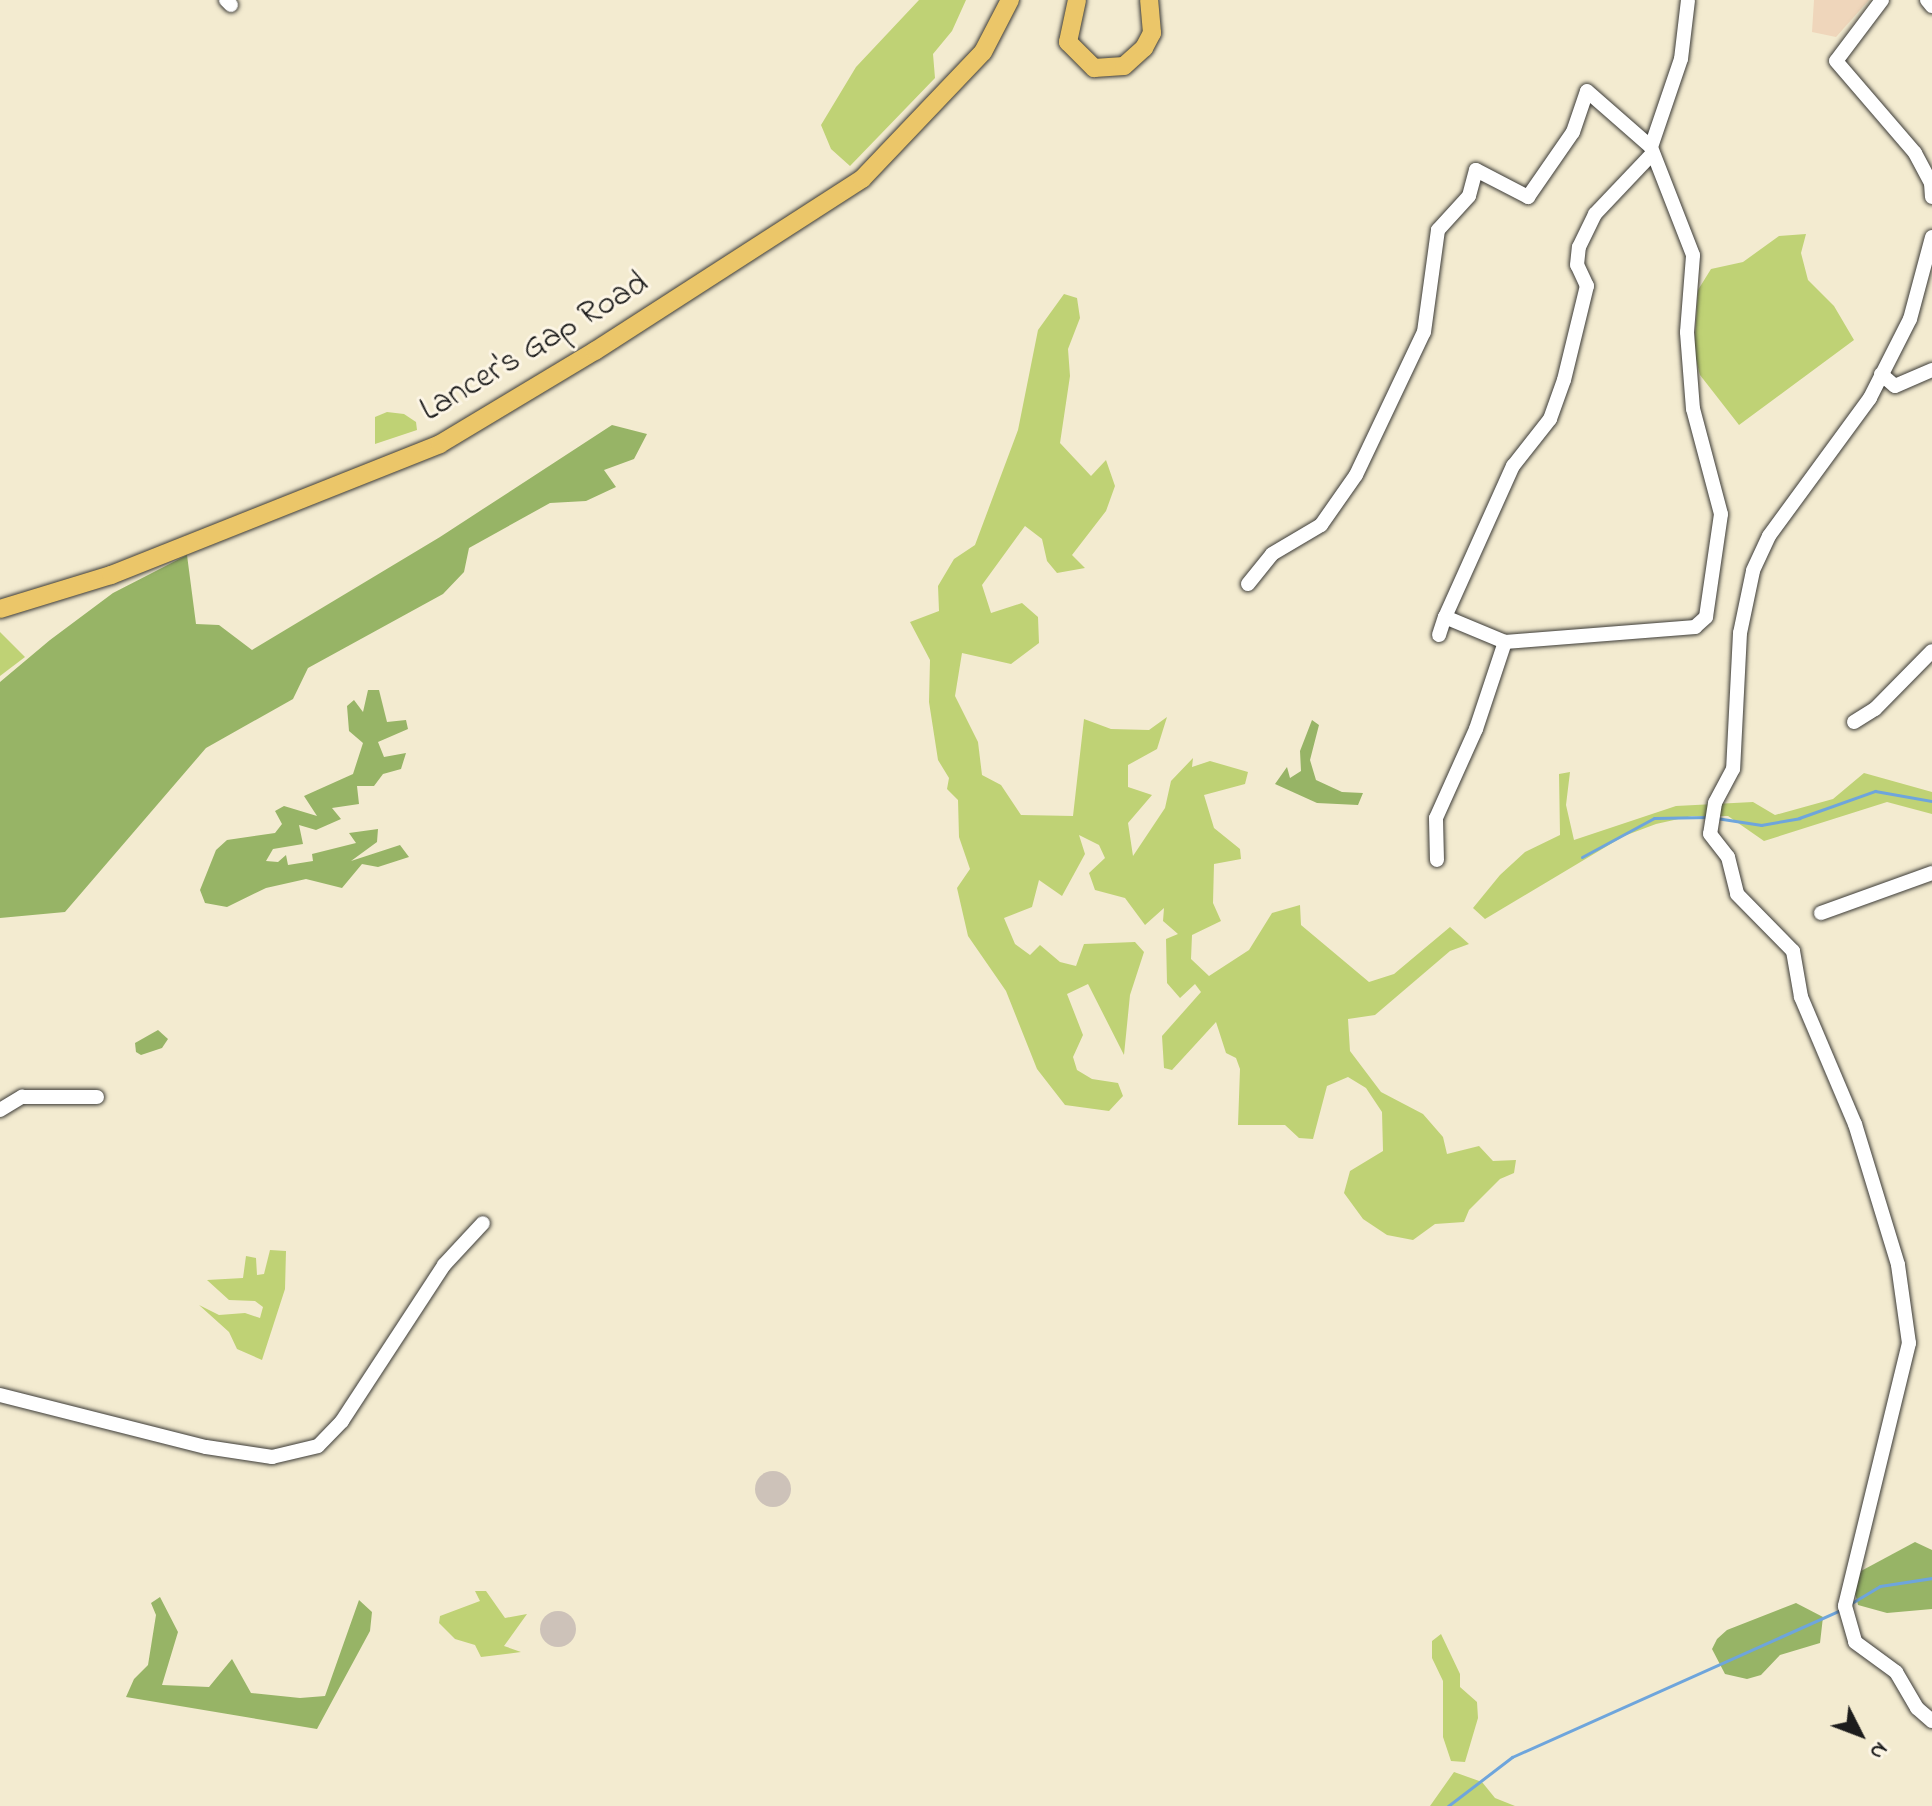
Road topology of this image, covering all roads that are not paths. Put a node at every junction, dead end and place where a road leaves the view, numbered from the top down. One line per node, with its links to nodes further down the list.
1 (1010, 0): 14 (main road, Lancer's Gap Road)
2 (1077, 0): 3 (main road)
3 (1149, 0)
4 (1688, 0): 8 (street)
5 (1882, 0): 9 (street)
6 (1927, 0): 7 (street)
7 (1932, 6)
8 (1652, 150): 13 (street); 15 (street); 17 (street)
9 (1932, 197)
10 (1932, 237): 12 (street)
11 (1932, 370): 12 (street)
12 (1881, 374): 27 (street)
13 (1248, 584)
14 (0, 609)
15 (1445, 617): 16 (street); 17 (street)
16 (1439, 635)
17 (1505, 642): 20 (street)
18 (1932, 651): 19 (street)
19 (1854, 722)
20 (1437, 860)
21 (1932, 873): 22 (street)
22 (1821, 913)
23 (97, 1097): 24 (street)
24 (0, 1110)
25 (483, 1223): 26 (street)
26 (0, 1395)
27 (1932, 1721)

